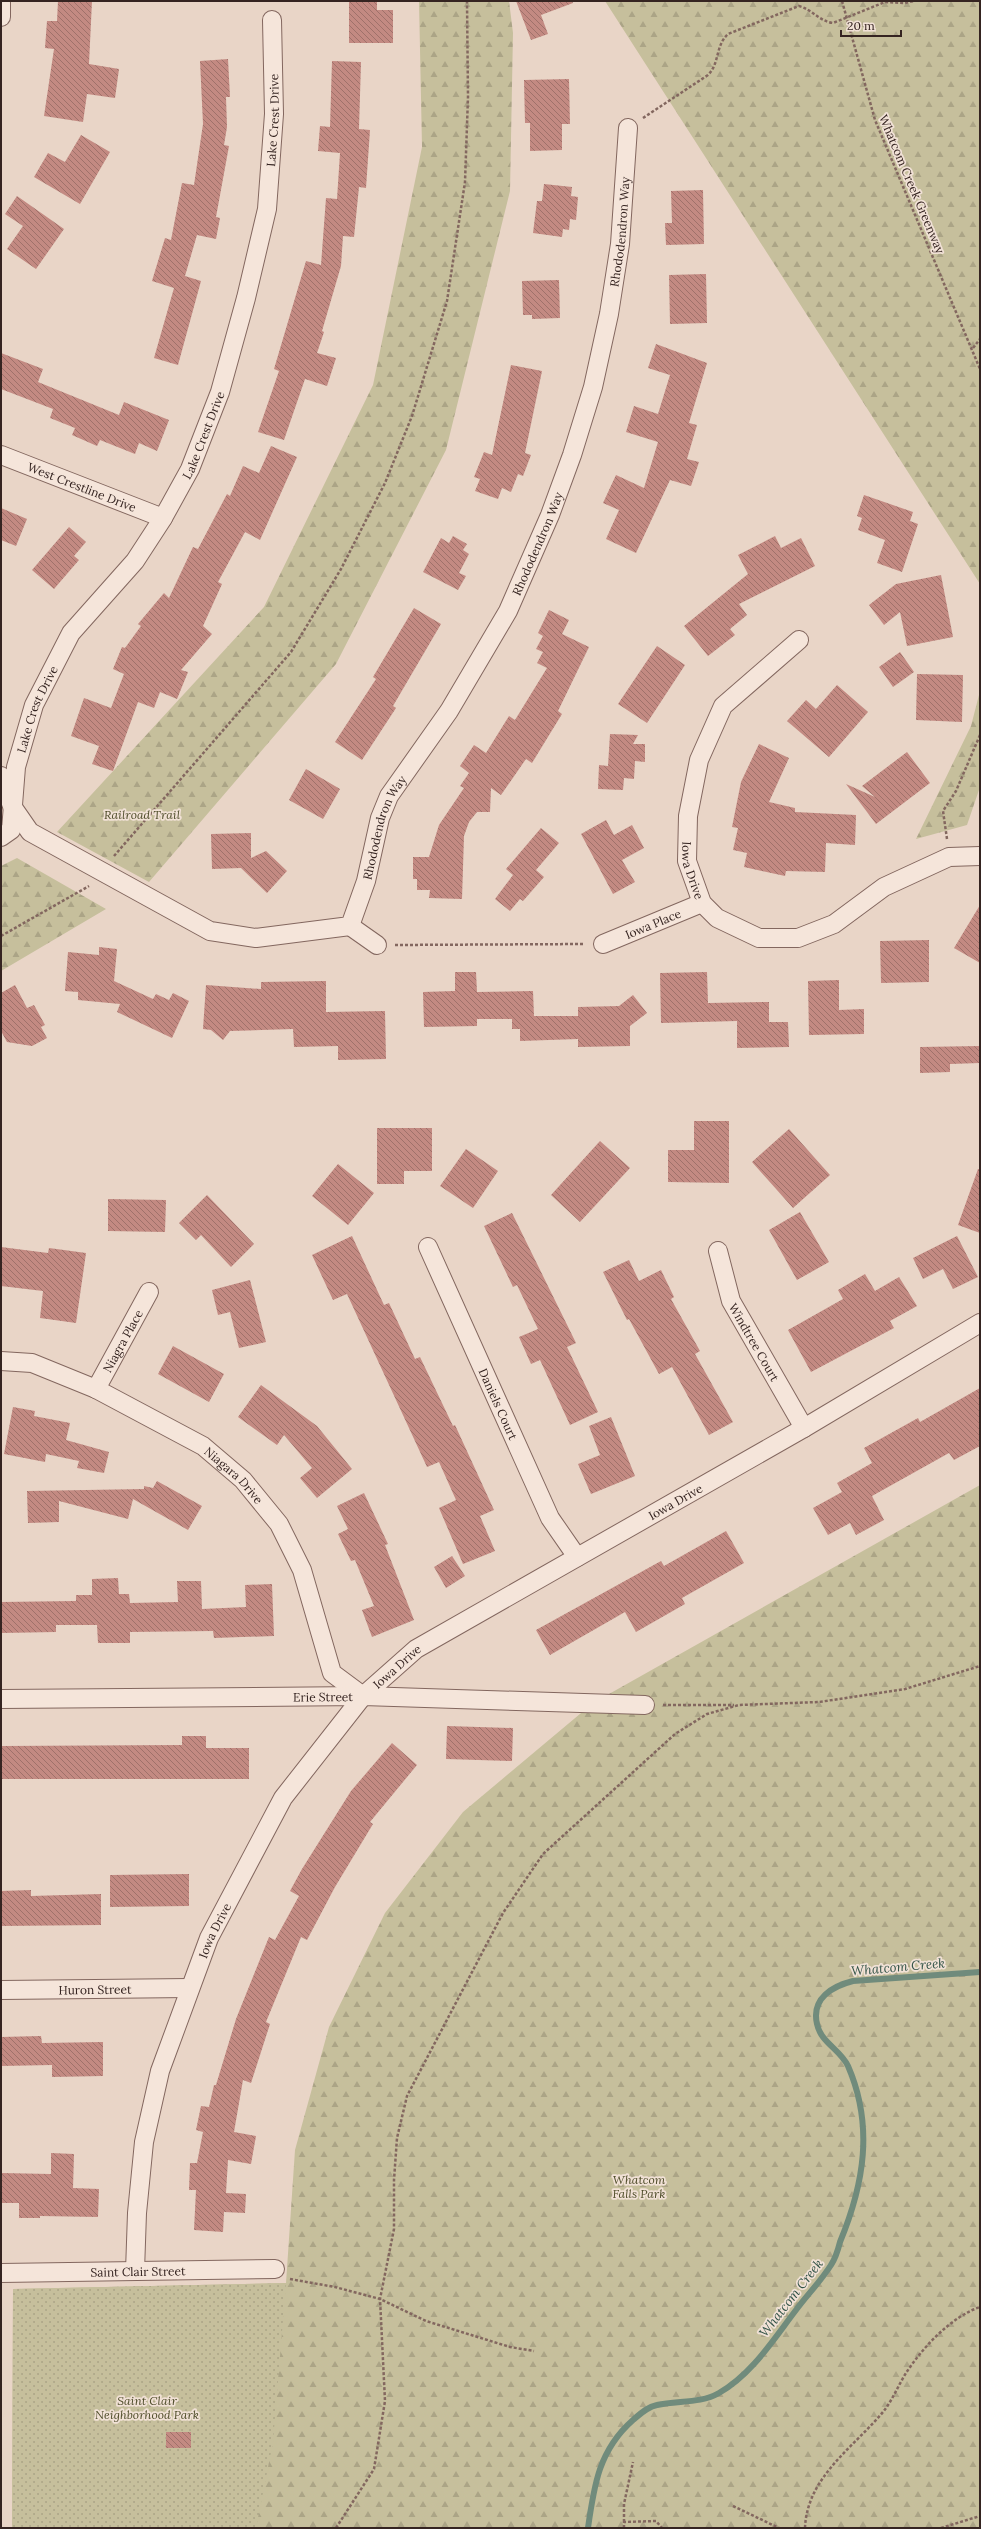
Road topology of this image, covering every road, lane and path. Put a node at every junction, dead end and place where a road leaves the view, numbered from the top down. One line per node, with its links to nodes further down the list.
1 (466, 1): 21 (path)
2 (842, 1): 6 (path, Whatcom Creek Greenway)
3 (914, 1): 6 (path)
4 (1, 3): 5 (street)
5 (1, 17)
6 (847, 19): 8 (path); 10 (path, Whatcom Creek Greenway)
7 (272, 20): 13 (street, Lake Crest Drive)
8 (628, 128): 23 (street, Rhododendron Way)
9 (980, 339): 10 (path)
10 (972, 348): 11 (path, Whatcom Creek Greenway)
11 (980, 369)
12 (1, 455): 13 (street, West Crestline Drive)
13 (163, 518): 17 (street, Lake Crest Drive)
14 (799, 640): 22 (street, Iowa Drive)
15 (980, 735): 20 (path)
16 (1, 776): 17 (street)
17 (12, 806): 18 (street, Lake Crest Drive); 21 (street)
18 (1, 837)
19 (980, 856): 20 (street, Iowa Drive)
20 (949, 857): 22 (street, Iowa Drive)
21 (101, 871): 23 (street); 24 (path)
22 (702, 902): 25 (street, Iowa Place)
23 (350, 926): 26 (street)
24 (1, 936)
25 (603, 944): 26 (path)
26 (377, 945)
27 (428, 1247): 34 (street, Daniels Court)
28 (718, 1250): 33 (street, Windtree Court)
29 (149, 1292): 32 (street, Niagra Place)
30 (980, 1323): 33 (street, Iowa Drive)
31 (1, 1361): 32 (street, Niagara Drive)
32 (96, 1389): 36 (street, Niagara Drive)
33 (804, 1428): 34 (street, Iowa Drive)
34 (577, 1557): 36 (street, Iowa Drive)
35 (980, 1666): 39 (path)
36 (363, 1696): 37 (street, Erie Street); 38 (street, Erie Street); 40 (street, Iowa Drive)
37 (1, 1699)
38 (645, 1704): 39 (path)
39 (739, 1705): 45 (path)
40 (189, 1988): 41 (street, Huron Street); 43 (street, Iowa Drive)
41 (1, 1990)
42 (275, 2269): 43 (street, Saint Clair Street); 45 (path)
43 (135, 2271): 44 (street, Saint Clair Street)
44 (1, 2273)
45 (380, 2299): 47 (path); 52 (path)
46 (980, 2307): 56 (path)
47 (534, 2351)
48 (633, 2462): 51 (path)
49 (733, 2506): 55 (path)
50 (980, 2516): 57 (path)
51 (624, 2522): 53 (path); 54 (path)
52 (336, 2528)
53 (624, 2528)
54 (662, 2528)
55 (779, 2528)
56 (805, 2528)
57 (942, 2528)

